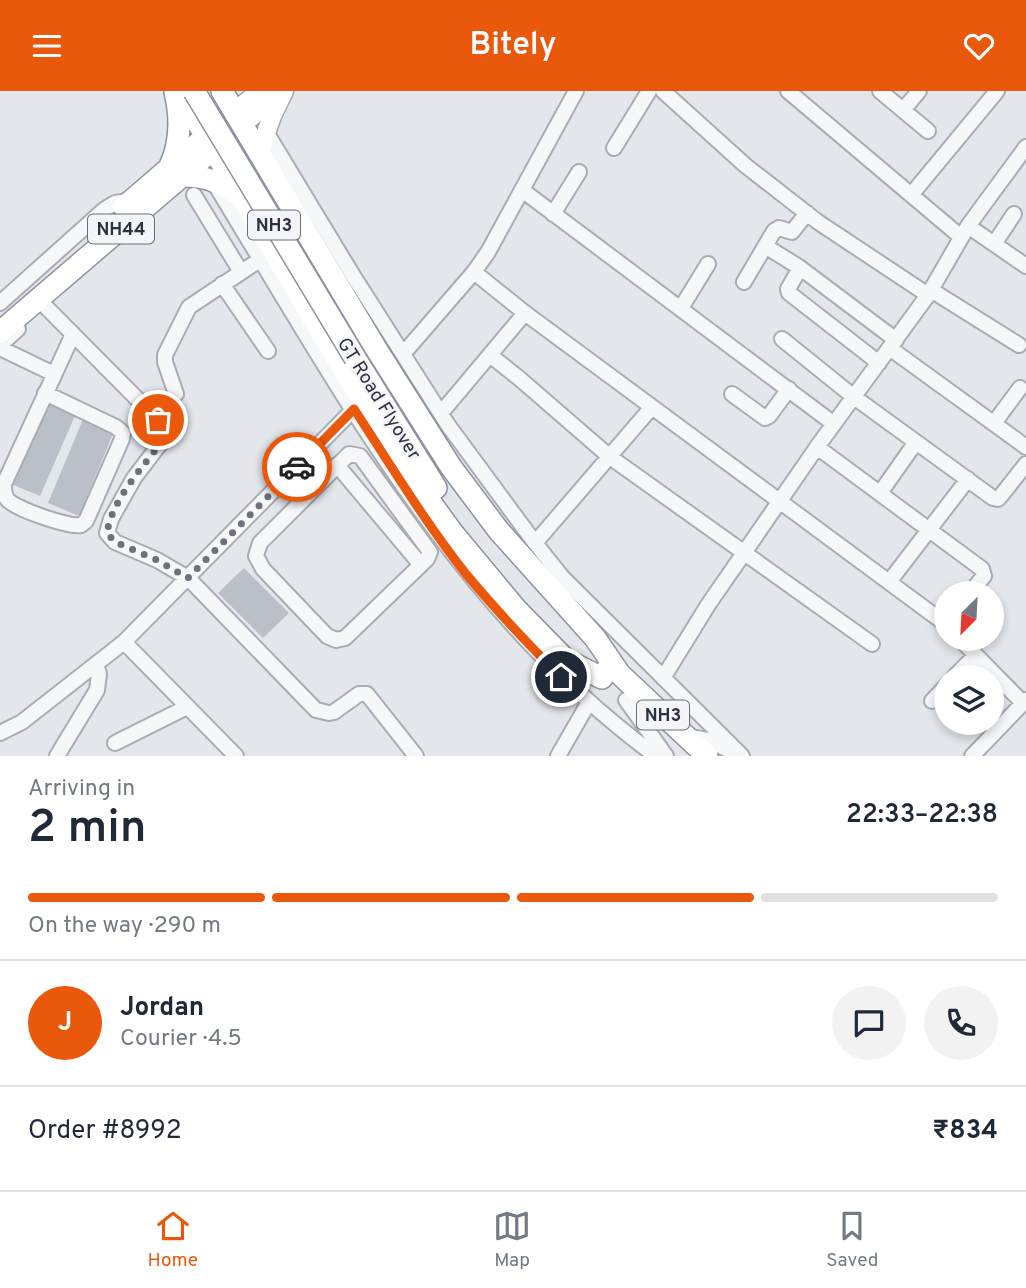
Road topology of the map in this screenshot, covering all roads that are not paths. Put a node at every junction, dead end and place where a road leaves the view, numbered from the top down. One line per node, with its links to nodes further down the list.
1 (164, 91): 18 (street)
2 (177, 91): 18 (highway); 22 (highway)
3 (194, 91): 62 (highway, GT Road Flyover / NH3, bridge)
4 (208, 91): 62 (highway, GT Road Flyover / NH3)
5 (222, 91): 19 (highway)
6 (283, 91): 19 (main road); 21 (main road)
7 (576, 91): 29 (street)
8 (649, 91): 23 (street)
9 (663, 91): 34 (street)
10 (788, 91): 16 (street)
11 (812, 91): 16 (street)
12 (880, 91): 17 (street)
13 (919, 91): 17 (street)
14 (997, 91): 31 (street)
15 (252, 94): 19 (main road)
16 (801, 103): 31 (street)
17 (902, 110): 20 (street)
18 (180, 117): 26 (highway)
19 (238, 119): 22 (highway, NH44); 25 (highway)
20 (928, 131)
21 (266, 132): 25 (main road); 61 (street)
22 (210, 143): 26 (highway, NH44); 32 (highway)
23 (614, 148)
24 (1026, 148): 37 (street)
25 (259, 153): 103 (highway)
26 (176, 172): 28 (highway); 33 (highway, NH44); 50 (street); 54 (highway, NH44)
27 (579, 172): 35 (street)
28 (213, 180): 32 (highway); 40 (street)
29 (522, 190): 35 (street); 45 (street)
30 (194, 195): 44 (street)
31 (911, 195): 37 (street)
32 (242, 197): 103 (highway)
33 (132, 200): 49 (street); 53 (highway, NH44)
34 (807, 213): 39 (street); 48 (street)
35 (553, 214): 51 (street)
36 (1014, 214): 38 (street)
37 (965, 231): 38 (street); 48 (street)
38 (994, 244): 42 (street)
39 (765, 246): 43 (street); 46 (street)
40 (261, 259): 44 (street); 73 (street)
41 (708, 264): 51 (street)
42 (1026, 265)
43 (800, 268): 57 (street); 64 (street)
44 (241, 272): 47 (street)
45 (474, 272): 52 (street); 61 (street)
46 (744, 282)
47 (222, 284): 60 (street); 69 (street)
48 (929, 293): 57 (street); 58 (street)
49 (0, 303)
50 (46, 306): 55 (street); 59 (street)
51 (681, 308): 67 (street)
52 (525, 313): 63 (street); 72 (street)
53 (0, 314)
54 (0, 332)
55 (73, 334): 65 (street); 93 (street)
56 (782, 339): 71 (street)
57 (893, 344): 64 (street); 75 (street)
58 (1019, 345)
59 (0, 346): 65 (street)
60 (268, 351)
61 (403, 354): 74 (street)
62 (360, 355): 103 (highway, GT Road Flyover / NH3)
63 (489, 355): 74 (street); 80 (street)
64 (879, 363): 71 (street)
65 (54, 374): 68 (street)
66 (1020, 388): 75 (street)
67 (789, 389): 70 (street); 76 (street)
68 (45, 393): 68 (street)
69 (176, 394)
70 (732, 394)
71 (855, 397): 76 (street); 77 (street)
72 (652, 407): 80 (street); 87 (street)
73 (354, 409): 84 (street); 93 (street)
74 (441, 413): 90 (street)
75 (994, 423): 79 (street)
76 (834, 424): 78 (street)
77 (916, 442): 83 (street); 85 (street)
78 (817, 446): 85 (street); 87 (street)
79 (1026, 447)
80 (610, 457): 90 (street); 91 (street)
81 (1026, 464): 83 (street)
82 (337, 465): 86 (street); 88 (street); 92 (street)
83 (968, 479): 89 (street)
84 (407, 490): 86 (street); 107 (street)
85 (880, 492): 89 (street)
86 (391, 501): 88 (street); 92 (street)
87 (780, 501): 91 (street); 95 (street)
88 (377, 511): 92 (street)
89 (929, 529): 94 (street); 95 (street)
90 (535, 543): 104 (street)
91 (745, 551): 98 (street); 104 (street)
92 (421, 565)
93 (188, 578): 97 (street); 116 (street)
94 (980, 581)
95 (890, 582): 96 (street)
96 (934, 613)
97 (124, 642): 101 (street); 108 (street)
98 (873, 644)
99 (972, 651): 100 (street)
100 (976, 655): 102 (street); 106 (street)
101 (96, 664): 110 (street); 114 (street)
102 (966, 665)
103 (610, 675): 105 (highway, NH3); 113 (highway, NH3)
104 (663, 678): 121 (street)
105 (626, 700): 113 (highway, NH3); 119 (street)
106 (1024, 701): 109 (street)
107 (589, 702): 117 (street); 118 (street)
108 (187, 707): 112 (street); 115 (street)
109 (1004, 717)
110 (0, 733)
111 (986, 735): 122 (street)
112 (115, 743)
113 (687, 746): 120 (highway, NH3); 121 (street)
114 (57, 756)
115 (236, 756)
116 (416, 756)
117 (558, 756)
118 (656, 756)
119 (666, 756)
120 (707, 756)
121 (740, 756)
122 (972, 756)

